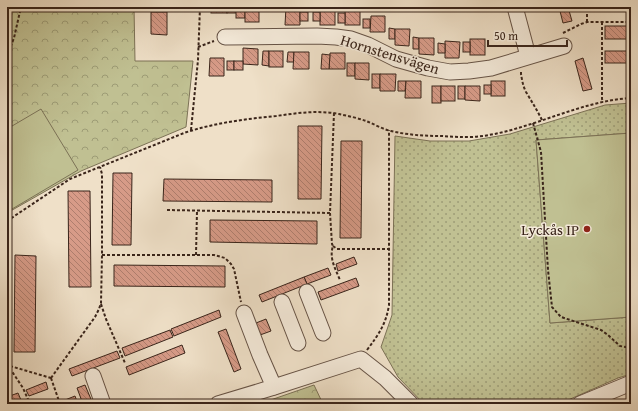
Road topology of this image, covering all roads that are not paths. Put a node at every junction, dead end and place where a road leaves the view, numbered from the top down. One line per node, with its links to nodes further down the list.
1 (515, 7): 4 (street)
2 (225, 37): 4 (street, Hornstensvägen)
3 (562, 40): 4 (street, Hornstensvägen)
4 (528, 56)
5 (307, 292): 8 (street)
6 (282, 302): 9 (street)
7 (244, 313): 12 (street)
8 (323, 333)
9 (298, 343)
10 (93, 376): 13 (street)
11 (631, 383): 16 (street)
12 (274, 387): 14 (street); 15 (street)
13 (103, 404)
14 (218, 404)
15 (411, 404)
16 (580, 404)

